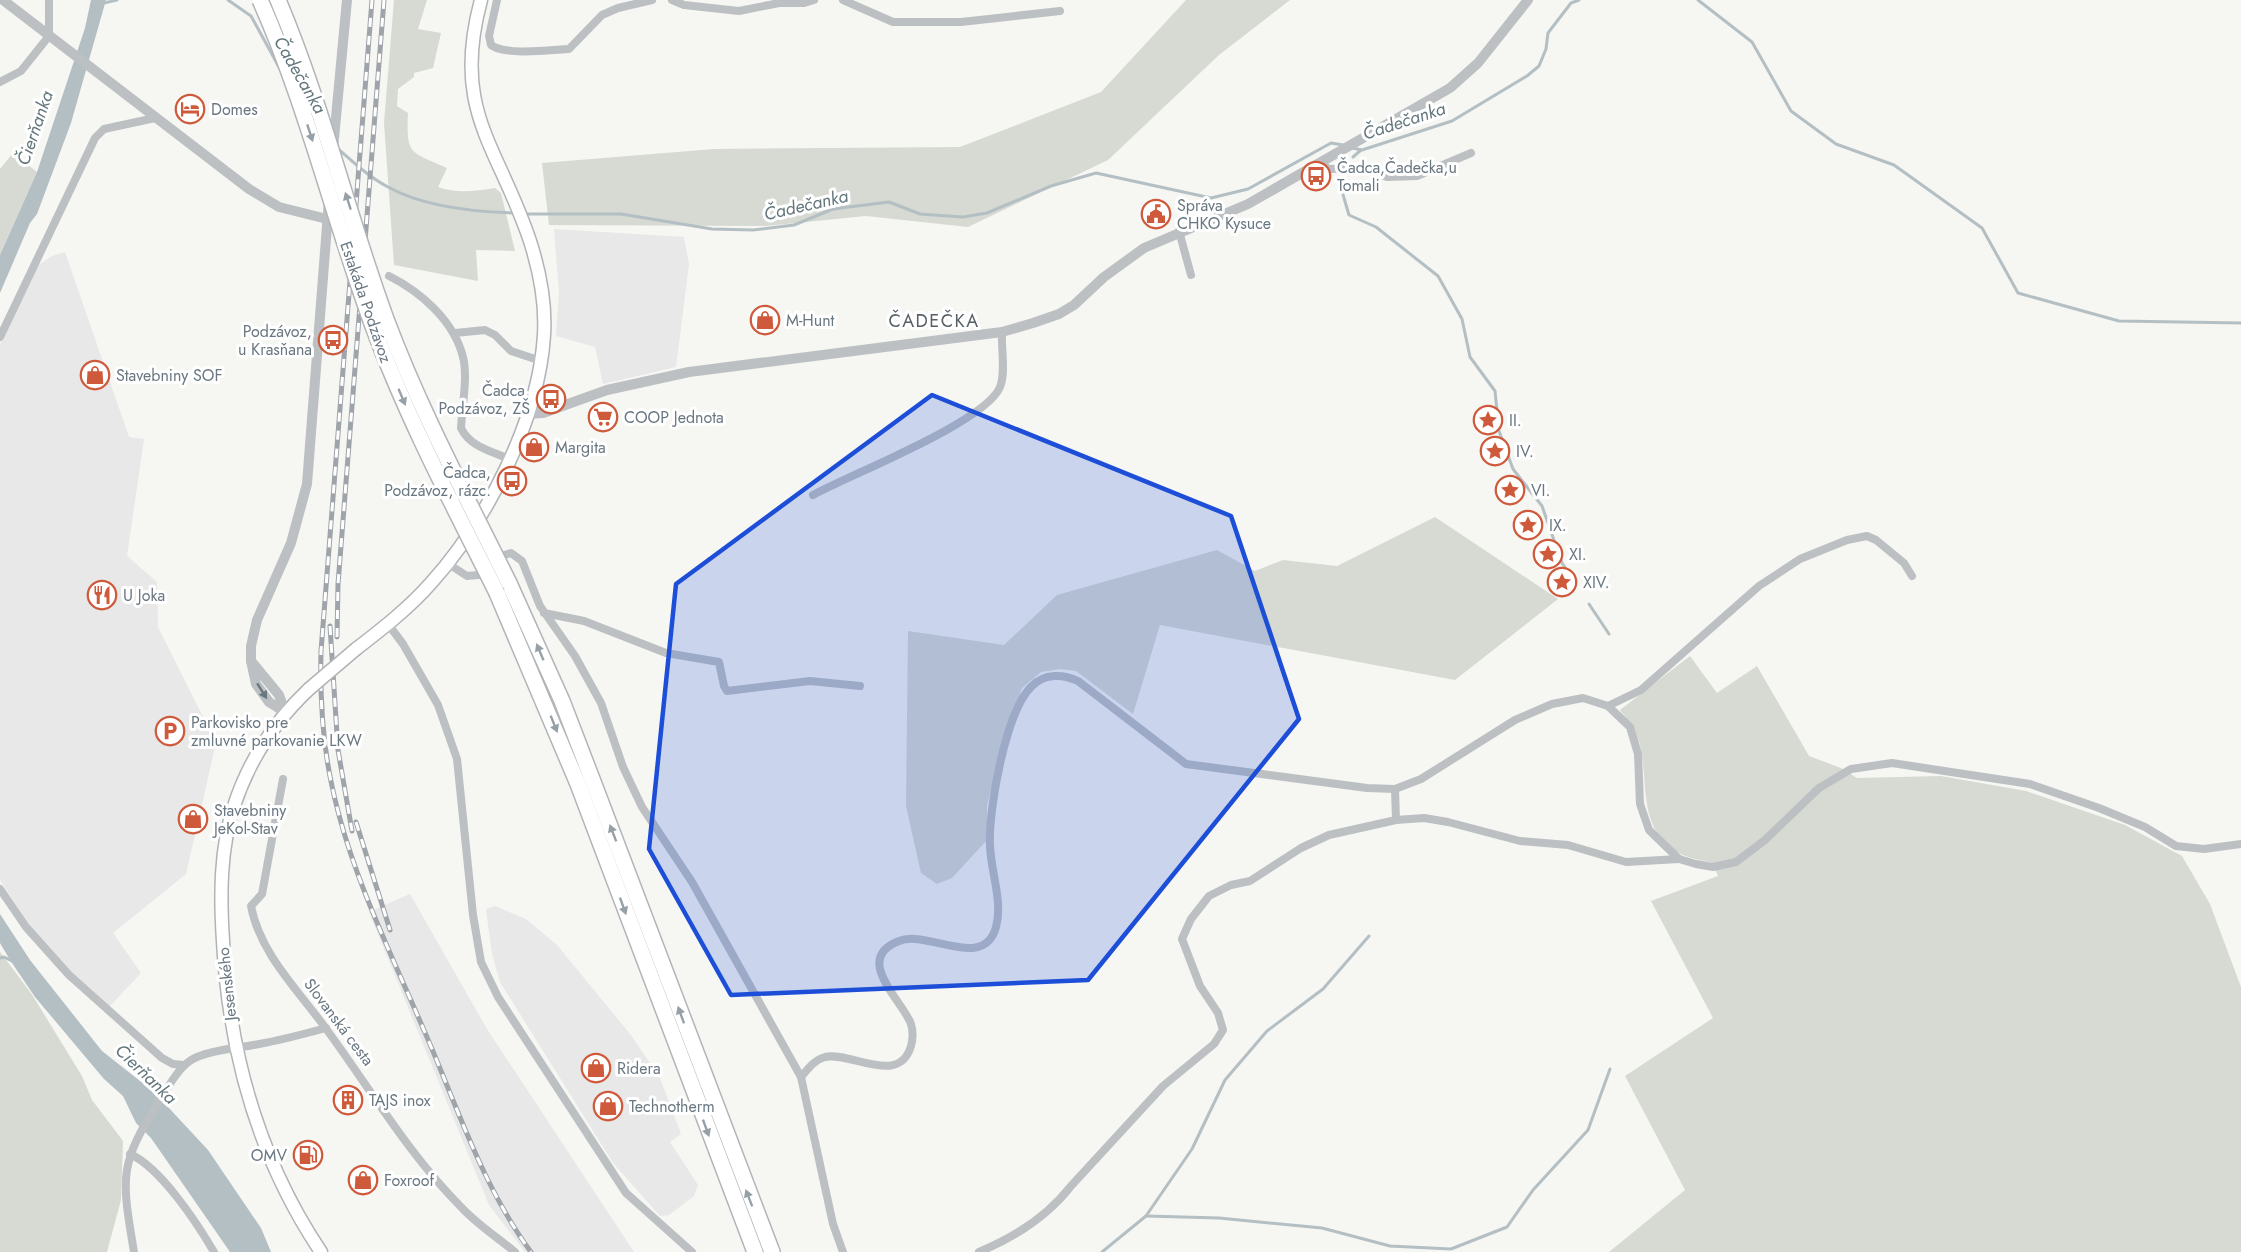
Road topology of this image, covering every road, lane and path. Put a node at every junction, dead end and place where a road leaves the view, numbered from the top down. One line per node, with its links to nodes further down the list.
1 (3, 0): 15 (street)
2 (49, 0): 15 (street)
3 (260, 0): 54 (highway, Estakáda Podzávoz, one-way to 54, bridge)
4 (278, 0): 55 (highway, Estakáda Podzávoz, one-way to 4, bridge)
5 (347, 0): 20 (street, bridge)
6 (481, 0): 27 (main road, Jesenského)
7 (497, 0): 8 (street)
8 (652, 0)
9 (672, 0): 13 (street)
10 (814, 0): 13 (street)
11 (843, 0): 14 (street)
12 (1528, 0): 19 (street)
13 (701, 3)
14 (1060, 11)
15 (49, 36): 16 (street); 17 (street)
16 (0, 82)
17 (154, 118): 20 (street); 26 (street)
18 (1471, 153): 19 (street)
19 (1320, 163): 21 (street)
20 (327, 219): 37 (street)
21 (1179, 231): 22 (street); 24 (street)
22 (1191, 275)
23 (389, 276): 25 (street)
24 (1002, 332): 28 (street); 30 (street)
25 (454, 333): 27 (street); 29 (street)
26 (0, 337)
27 (541, 361): 28 (main road, Jesenského)
28 (526, 414): 29 (main road, Jesenského)
29 (509, 459): 31 (main road, Jesenského)
30 (813, 495)
31 (447, 564): 33 (street); 34 (main road, Jesenského)
32 (1912, 576): 36 (street)
33 (544, 613): 35 (street); 47 (street)
34 (388, 624): 37 (main road, Jesenského, bridge); 53 (street)
35 (860, 686)
36 (1608, 706): 39 (street); 42 (street)
37 (285, 712): 45 (main road, Jesenského)
38 (283, 779): 44 (street, Slovanská cesta)
39 (1395, 789): 40 (street); 47 (street)
40 (1396, 820): 42 (street); 57 (street)
41 (2241, 844): 42 (street)
42 (1679, 859)
43 (0, 889): 46 (street)
44 (326, 1028): 45 (street); 52 (street, Slovanská cesta)
45 (235, 1048): 46 (street); 51 (main road, Jesenského)
46 (184, 1065): 48 (street)
47 (801, 1077): 56 (street)
48 (130, 1154): 49 (street); 50 (street)
49 (134, 1252)
50 (214, 1252)
51 (321, 1252)
52 (515, 1252)
53 (692, 1252)
54 (755, 1252)
55 (772, 1252)
56 (843, 1252)
57 (979, 1252)

